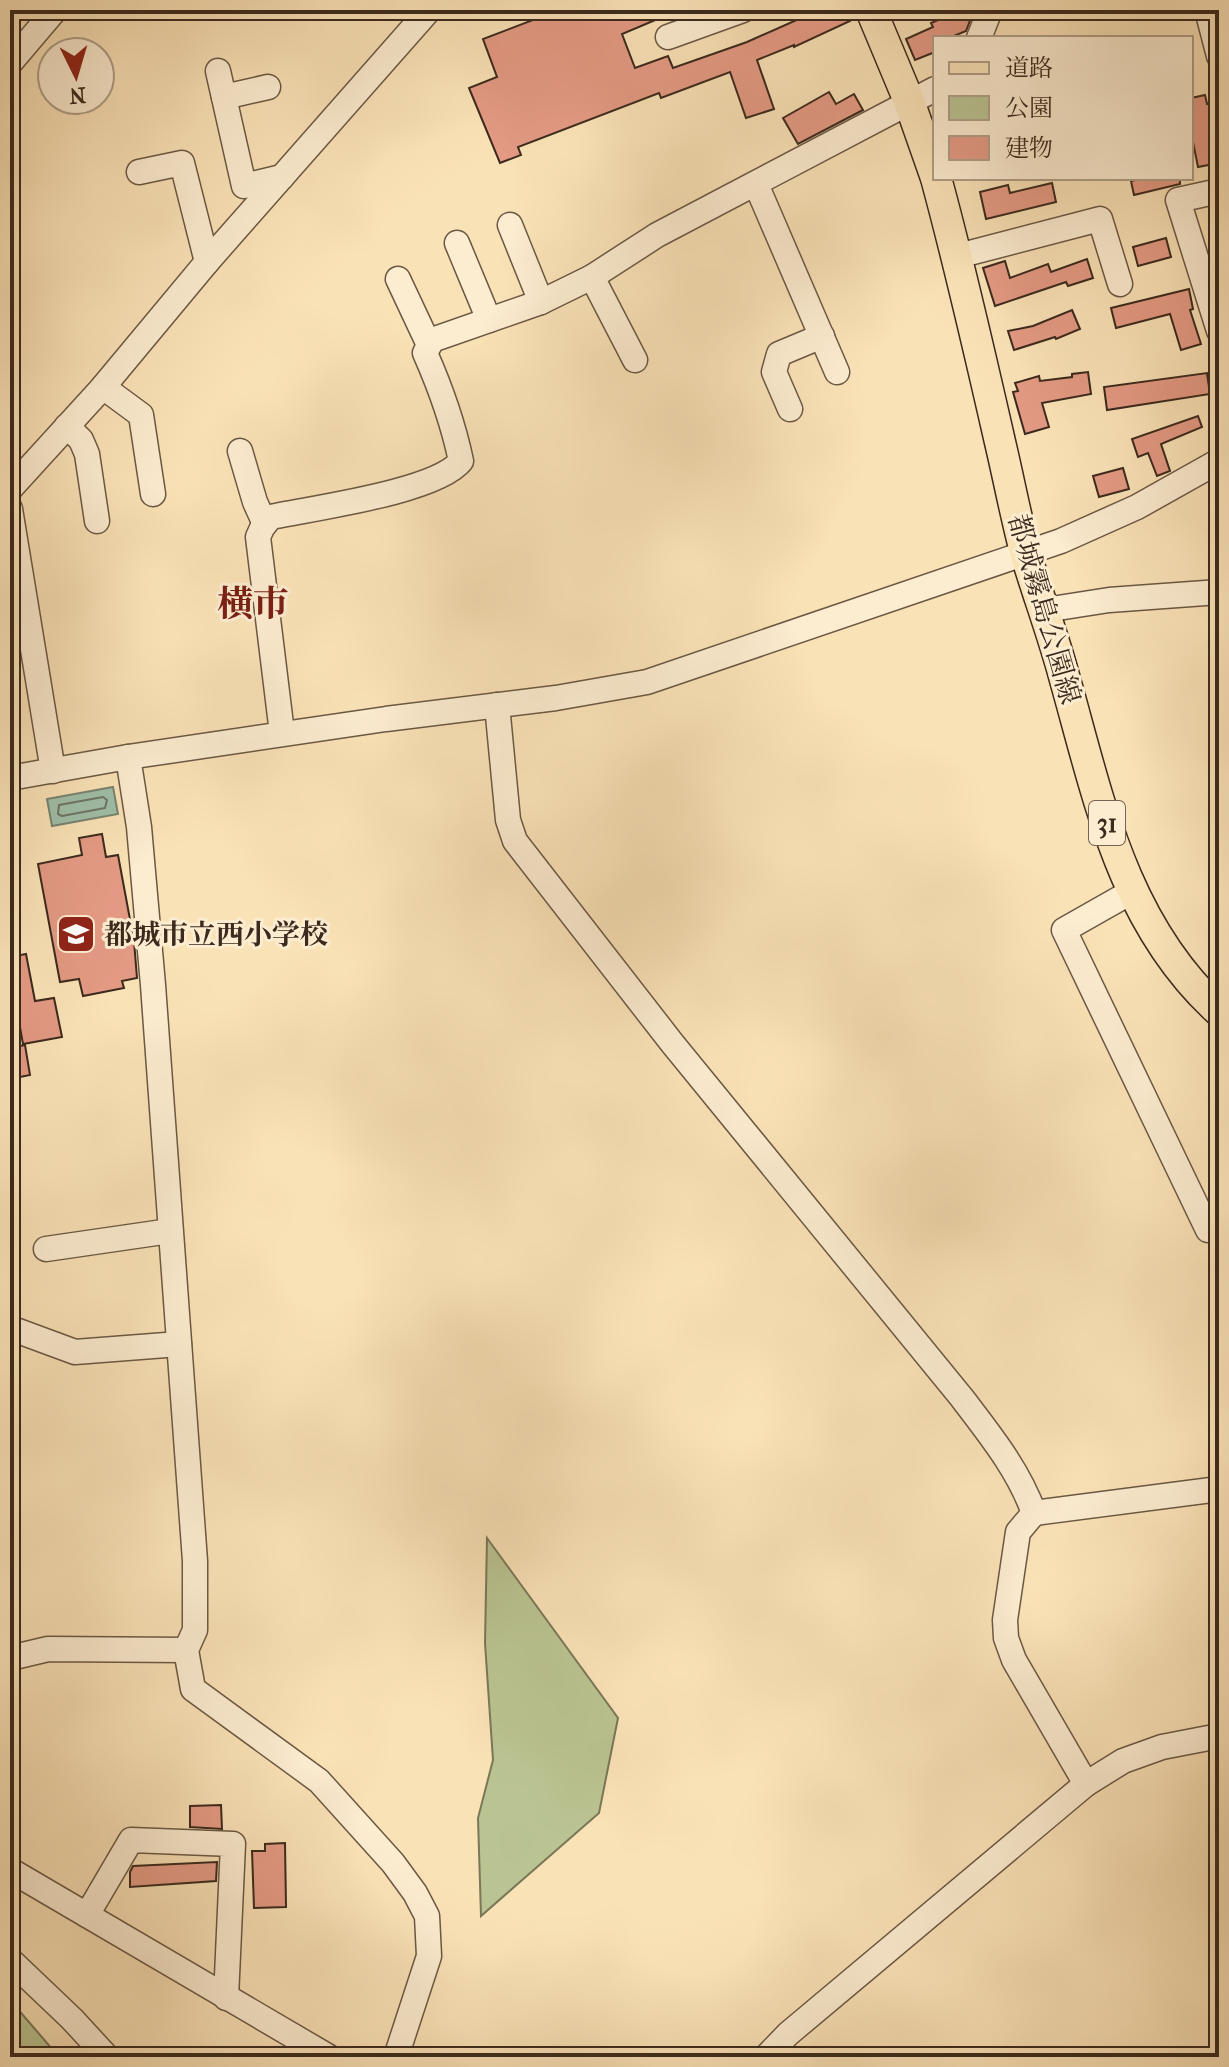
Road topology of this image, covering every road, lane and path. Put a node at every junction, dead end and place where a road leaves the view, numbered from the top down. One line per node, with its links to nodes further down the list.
1 (55, 10): 9 (street)
2 (429, 10): 17 (street)
3 (743, 10): 8 (street)
4 (871, 10): 13 (main road, 都城霧島公園線 / 31)
5 (990, 10): 7 (street)
6 (1207, 10): 10 (street)
7 (980, 36)
8 (668, 37)
9 (14, 50)
10 (1219, 56)
11 (218, 71): 14 (street)
12 (268, 87): 14 (street)
13 (922, 95): 15 (main road, 都城霧島公園線 / 31); 19 (street)
14 (224, 97): 17 (street)
15 (933, 164)
16 (139, 172): 24 (street)
17 (282, 177): 24 (street)
18 (936, 180): 23 (main road, 都城霧島公園線 / 31)
19 (756, 184): 25 (street); 31 (street)
20 (1219, 191): 30 (street)
21 (510, 225): 28 (street)
22 (457, 243): 29 (street)
23 (958, 256): 27 (street); 47 (main road, 都城霧島公園線 / 31)
24 (207, 262): 37 (street)
25 (592, 277): 28 (street); 35 (street)
26 (398, 279): 33 (street)
27 (1120, 284)
28 (541, 302): 29 (street)
29 (489, 320): 33 (street)
30 (1219, 331)
31 (822, 336): 36 (street); 38 (street)
32 (1219, 343): 34 (street)
33 (429, 345): 46 (street)
34 (1219, 354)
35 (635, 360)
36 (837, 372)
37 (103, 387): 39 (street); 43 (street)
38 (790, 409)
39 (67, 426): 42 (street); 45 (street)
40 (240, 451): 46 (street)
41 (1219, 461): 47 (street)
42 (10, 489)
43 (153, 494)
44 (10, 509): 53 (street)
45 (97, 521)
46 (265, 524): 51 (street)
47 (1026, 553): 49 (main road, 都城霧島公園線 / 31); 50 (street)
48 (1219, 592): 49 (street)
49 (1045, 610): 55 (main road, 都城霧島公園線 / 31)
50 (497, 705): 51 (street); 63 (street)
51 (282, 733): 52 (street)
52 (128, 757): 53 (street); 58 (street)
53 (53, 771): 54 (street)
54 (10, 778)
55 (1131, 892): 56 (main road, 都城霧島公園線 / 31); 57 (street)
56 (1219, 1011)
57 (1208, 1230)
58 (170, 1231): 59 (street); 61 (street)
59 (46, 1249)
60 (10, 1328): 61 (street)
61 (179, 1344): 64 (street)
62 (1219, 1489): 63 (street)
63 (1034, 1513): 67 (street)
64 (186, 1650): 65 (street); 74 (street)
65 (10, 1658)
66 (1219, 1736): 67 (street)
67 (1086, 1784): 75 (street)
68 (10, 1870): 69 (street)
69 (87, 1915): 71 (street); 71 (street)
70 (10, 1960): 72 (street)
71 (226, 1998): 73 (street)
72 (107, 2057)
73 (329, 2057)
74 (396, 2057)
75 (766, 2057)

